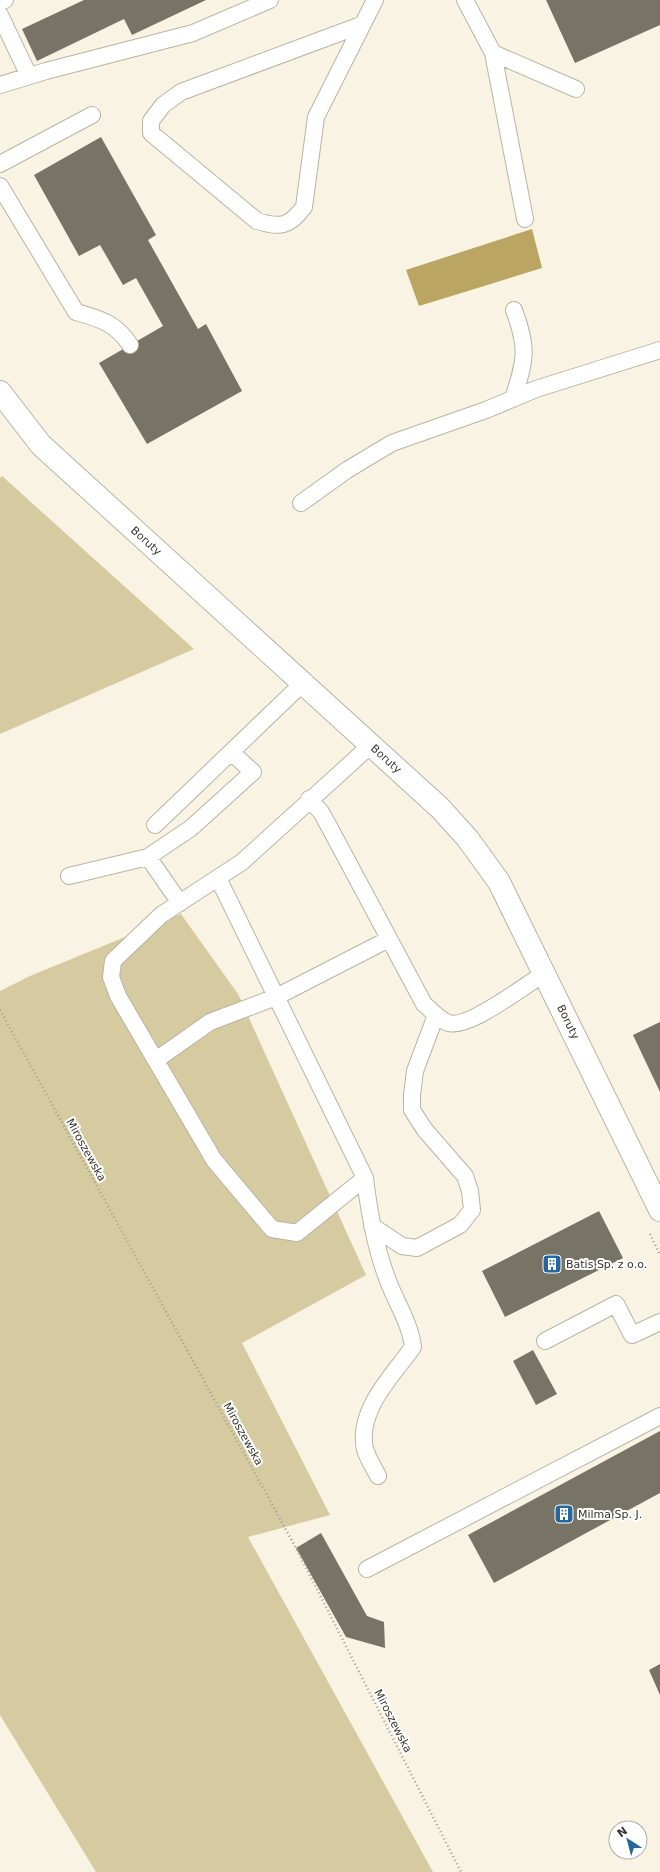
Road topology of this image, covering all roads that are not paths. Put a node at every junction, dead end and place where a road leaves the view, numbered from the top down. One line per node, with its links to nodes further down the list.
1 (4, 0): 5 (lane)
2 (270, 0): 9 (lane)
3 (375, 0): 7 (lane)
4 (465, 0): 8 (lane)
5 (0, 2)
6 (0, 15): 9 (lane)
7 (362, 25): 7 (lane)
8 (493, 53): 11 (lane); 15 (lane)
9 (29, 76): 10 (lane)
10 (0, 85)
11 (576, 89)
12 (92, 115): 13 (lane)
13 (0, 164)
14 (0, 186): 17 (lane)
15 (525, 219)
16 (514, 310): 20 (lane)
17 (130, 345)
18 (660, 350): 20 (lane)
19 (0, 392): 22 (street, Boruty)
20 (513, 399): 21 (lane)
21 (301, 503)
22 (303, 683): 23 (street, Boruty); 24 (lane)
23 (371, 745): 25 (lane); 32 (street, Boruty)
24 (232, 753): 26 (lane); 27 (lane)
25 (309, 799): 29 (lane); 31 (lane)
26 (155, 825)
27 (148, 857): 28 (lane); 30 (lane)
28 (69, 876)
29 (218, 878): 30 (lane); 33 (lane)
30 (180, 903): 35 (lane)
31 (389, 939): 33 (lane); 34 (lane)
32 (544, 974): 34 (lane); 37 (street, Boruty)
33 (276, 997): 35 (lane); 36 (lane)
34 (436, 1014): 38 (lane)
35 (156, 1060): 36 (lane)
36 (365, 1178): 38 (lane)
37 (660, 1210)
38 (372, 1226): 42 (lane)
39 (660, 1322): 40 (lane)
40 (545, 1341)
41 (660, 1416): 43 (lane)
42 (378, 1476)
43 (367, 1569)

